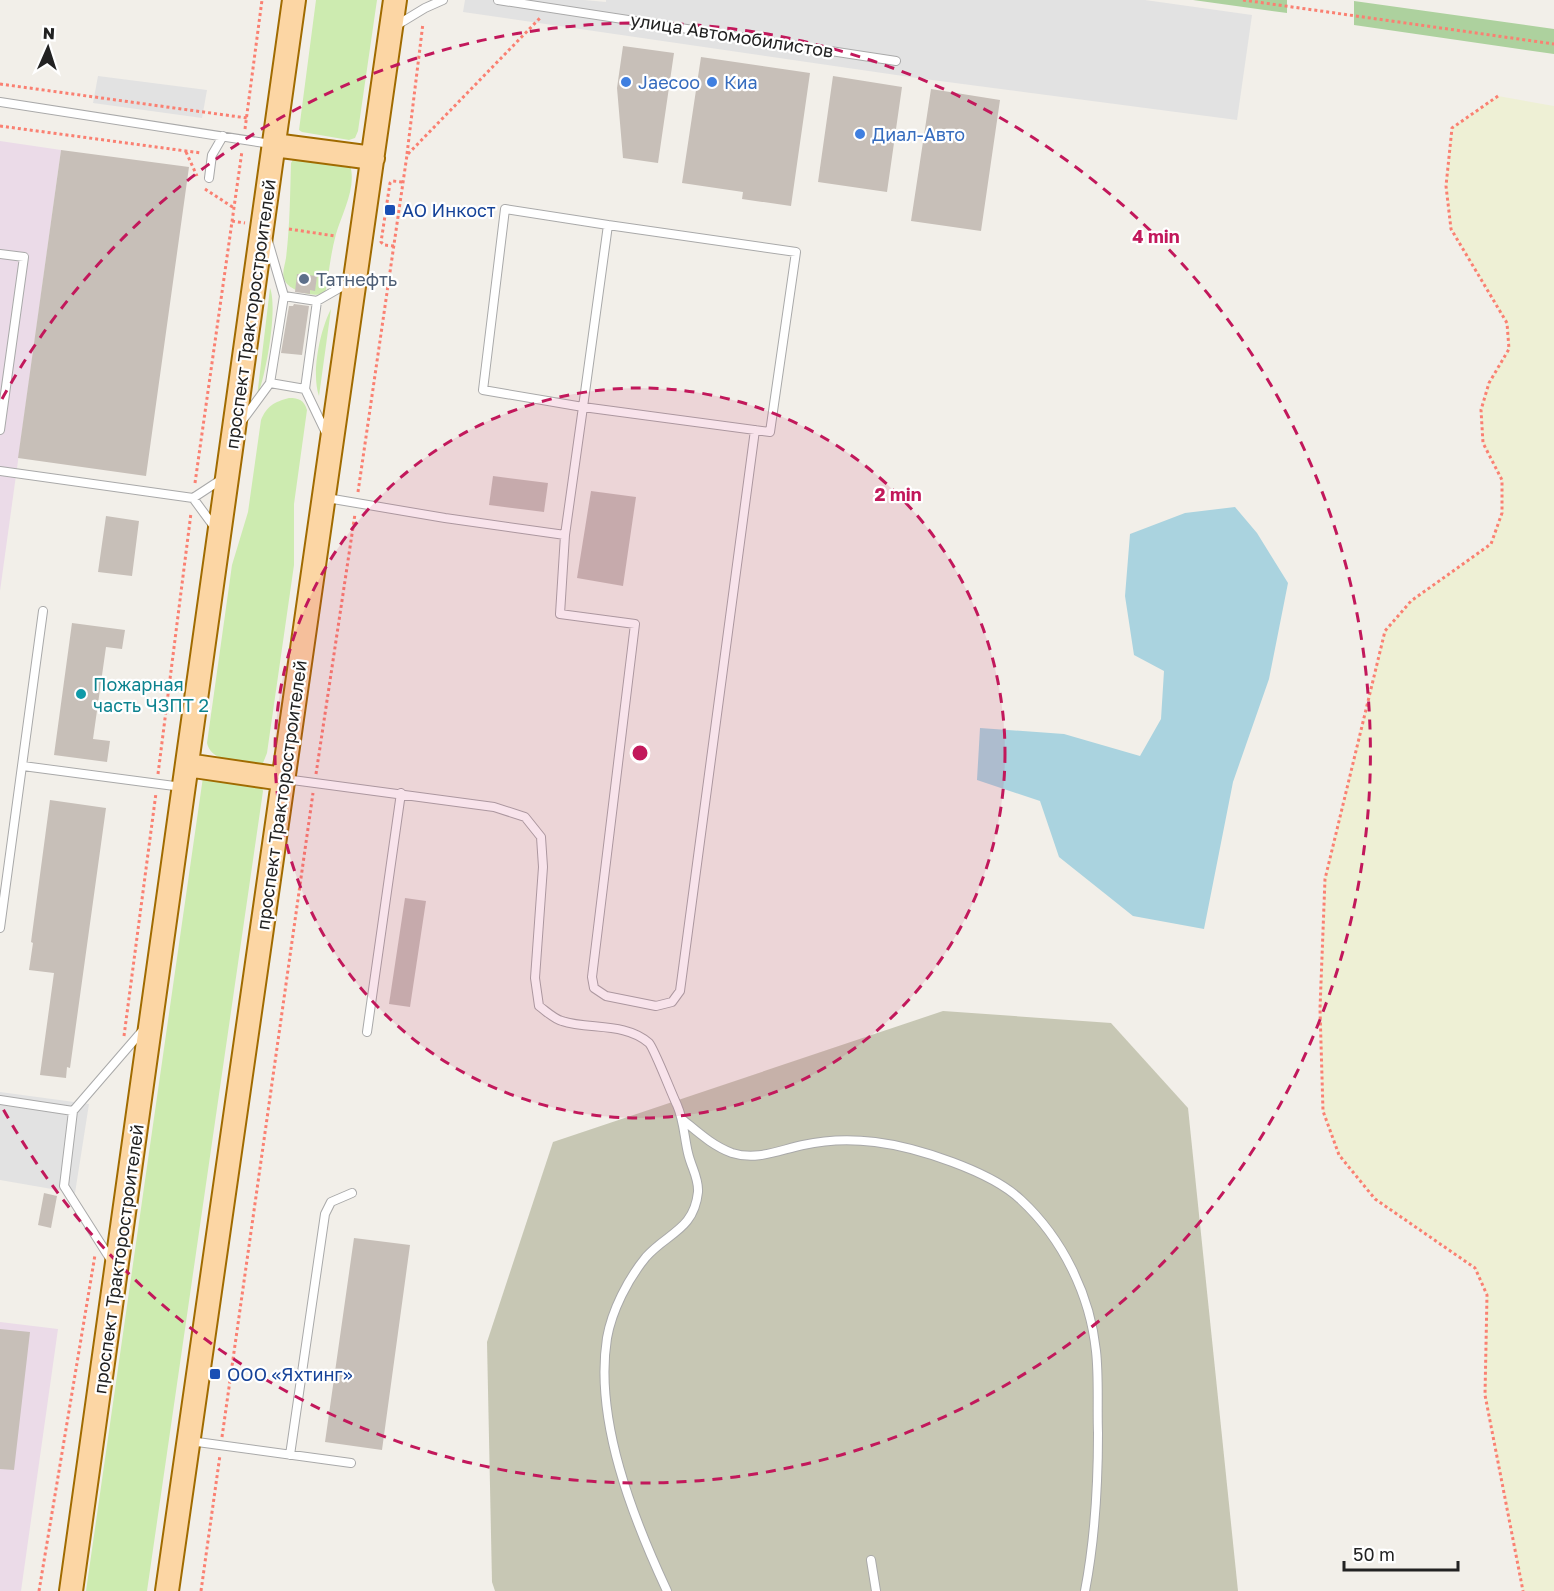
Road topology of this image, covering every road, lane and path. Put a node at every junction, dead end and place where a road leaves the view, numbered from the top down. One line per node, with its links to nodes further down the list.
1 (262, 0): 15 (path)
2 (294, 0): 19 (main road, проспект Тракторостроителей)
3 (395, 0): 9 (main road, проспект Тракторостроителей)
4 (443, 0): 9 (lane)
5 (498, 0): 7 (lane, улица Автомобилистов)
6 (1243, 0): 10 (path)
7 (550, 7): 11 (lane, улица Автомобилистов); 22 (path)
8 (423, 19): 22 (path)
9 (391, 30): 23 (main road, проспект Тракторостроителей)
10 (1554, 44)
11 (896, 60)
12 (0, 84): 15 (path)
13 (1498, 96): 85 (path)
14 (0, 102): 18 (lane)
15 (247, 118): 17 (path)
16 (0, 126): 21 (path)
17 (245, 130)
18 (223, 136): 19 (lane); 21 (lane)
19 (274, 145): 23 (main road); 27 (main road, проспект Тракторостроителей)
20 (243, 146): 26 (path)
21 (212, 155): 24 (lane)
22 (407, 155): 25 (path)
23 (373, 158): 33 (main road, проспект Тракторостроителей)
24 (209, 178)
25 (403, 182): 31 (path); 31 (path)
26 (232, 221): 27 (path); 45 (path)
27 (256, 225): 34 (lane); 41 (main road, проспект Тракторостроителей)
28 (608, 225): 38 (lane); 38 (lane); 40 (lane)
29 (289, 229): 30 (path)
30 (335, 236)
31 (394, 246): 46 (path)
32 (0, 254): 39 (lane)
33 (355, 279): 35 (lane); 42 (main road, проспект Тракторостроителей)
34 (284, 296): 35 (lane); 36 (lane)
35 (317, 301): 37 (lane)
36 (270, 383): 37 (lane); 41 (lane)
37 (305, 389): 42 (lane)
38 (583, 407): 40 (lane); 52 (lane)
39 (0, 430)
40 (755, 430): 52 (lane)
41 (234, 431): 44 (main road, проспект Тракторостроителей)
42 (332, 444): 48 (main road, проспект Тракторостроителей)
43 (0, 471): 47 (lane)
44 (228, 475): 47 (lane); 51 (main road, проспект Тракторостроителей)
45 (195, 482)
46 (358, 494)
47 (193, 498): 51 (lane)
48 (324, 498): 52 (lane); 58 (main road, проспект Тракторостроителей)
49 (355, 512): 55 (path)
50 (190, 515): 56 (path)
51 (220, 533): 57 (main road, проспект Тракторостроителей)
52 (565, 535)
53 (43, 611): 54 (lane)
54 (22, 766): 57 (lane); 62 (lane)
55 (317, 770)
56 (158, 775)
57 (186, 776): 58 (main road); 63 (main road, проспект Тракторостроителей)
58 (283, 779): 60 (lane); 73 (main road, проспект Тракторостроителей)
59 (156, 789): 65 (path)
60 (400, 793): 64 (lane); 68 (lane)
61 (312, 798): 72 (path)
62 (0, 928)
63 (152, 1020): 65 (lane); 71 (main road, проспект Тракторостроителей)
64 (367, 1032)
65 (121, 1055): 67 (lane)
66 (0, 1100): 67 (lane)
67 (73, 1111): 70 (lane)
68 (683, 1120): 82 (lane); 84 (lane)
69 (352, 1194): 74 (lane)
70 (98, 1238): 71 (lane); 78 (path)
71 (117, 1268): 79 (main road, проспект Тракторостроителей)
72 (222, 1440)
73 (188, 1441): 74 (lane); 80 (main road, проспект Тракторостроителей)
74 (290, 1455): 76 (lane)
75 (219, 1461): 81 (path)
76 (351, 1463)
77 (871, 1560): 83 (lane)
78 (39, 1591)
79 (71, 1591)
80 (167, 1591)
81 (201, 1591)
82 (667, 1591)
83 (876, 1591)
84 (1085, 1591)
85 (1523, 1591)

